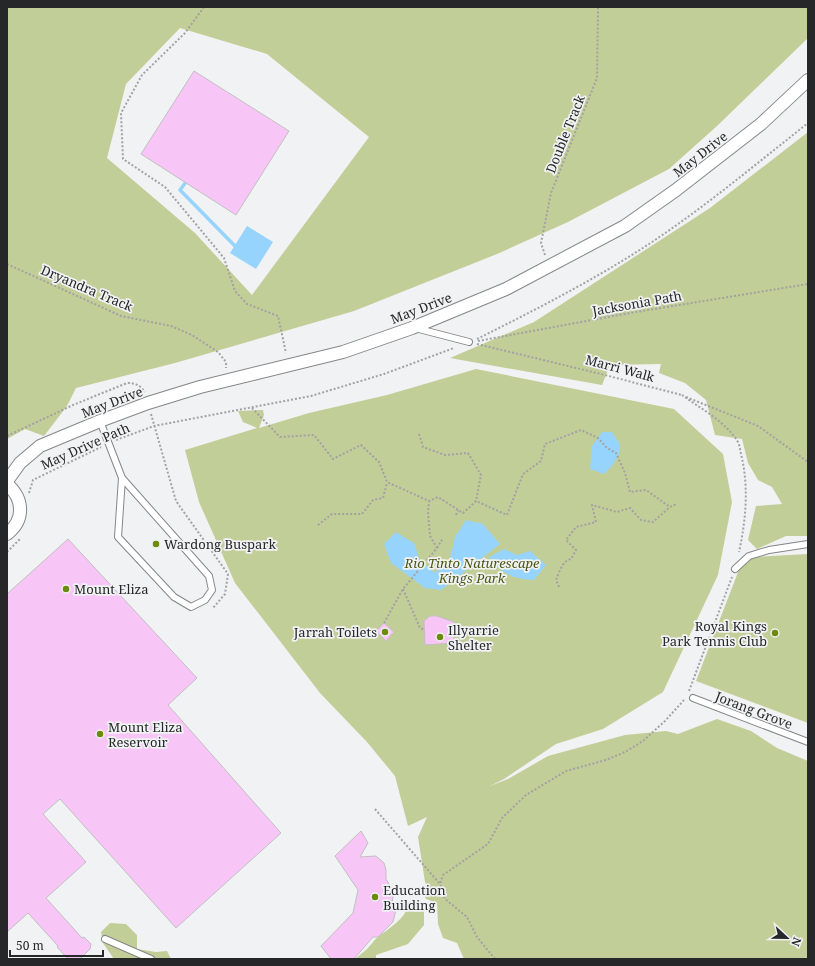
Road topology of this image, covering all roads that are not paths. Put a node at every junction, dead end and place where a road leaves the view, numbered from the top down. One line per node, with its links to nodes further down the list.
1 (808, 80): 2 (street, May Drive)
2 (412, 328): 3 (lane); 4 (street, May Drive)
3 (469, 342)
4 (100, 421): 5 (lane); 6 (street, May Drive)
5 (122, 478): 5 (lane)
6 (7, 481)
7 (7, 484): 8 (street)
8 (7, 534)
9 (808, 544): 10 (lane)
10 (735, 569)
11 (693, 698): 12 (lane, Jorang Grove)
12 (808, 742)
13 (105, 939): 14 (lane)
14 (151, 959)

